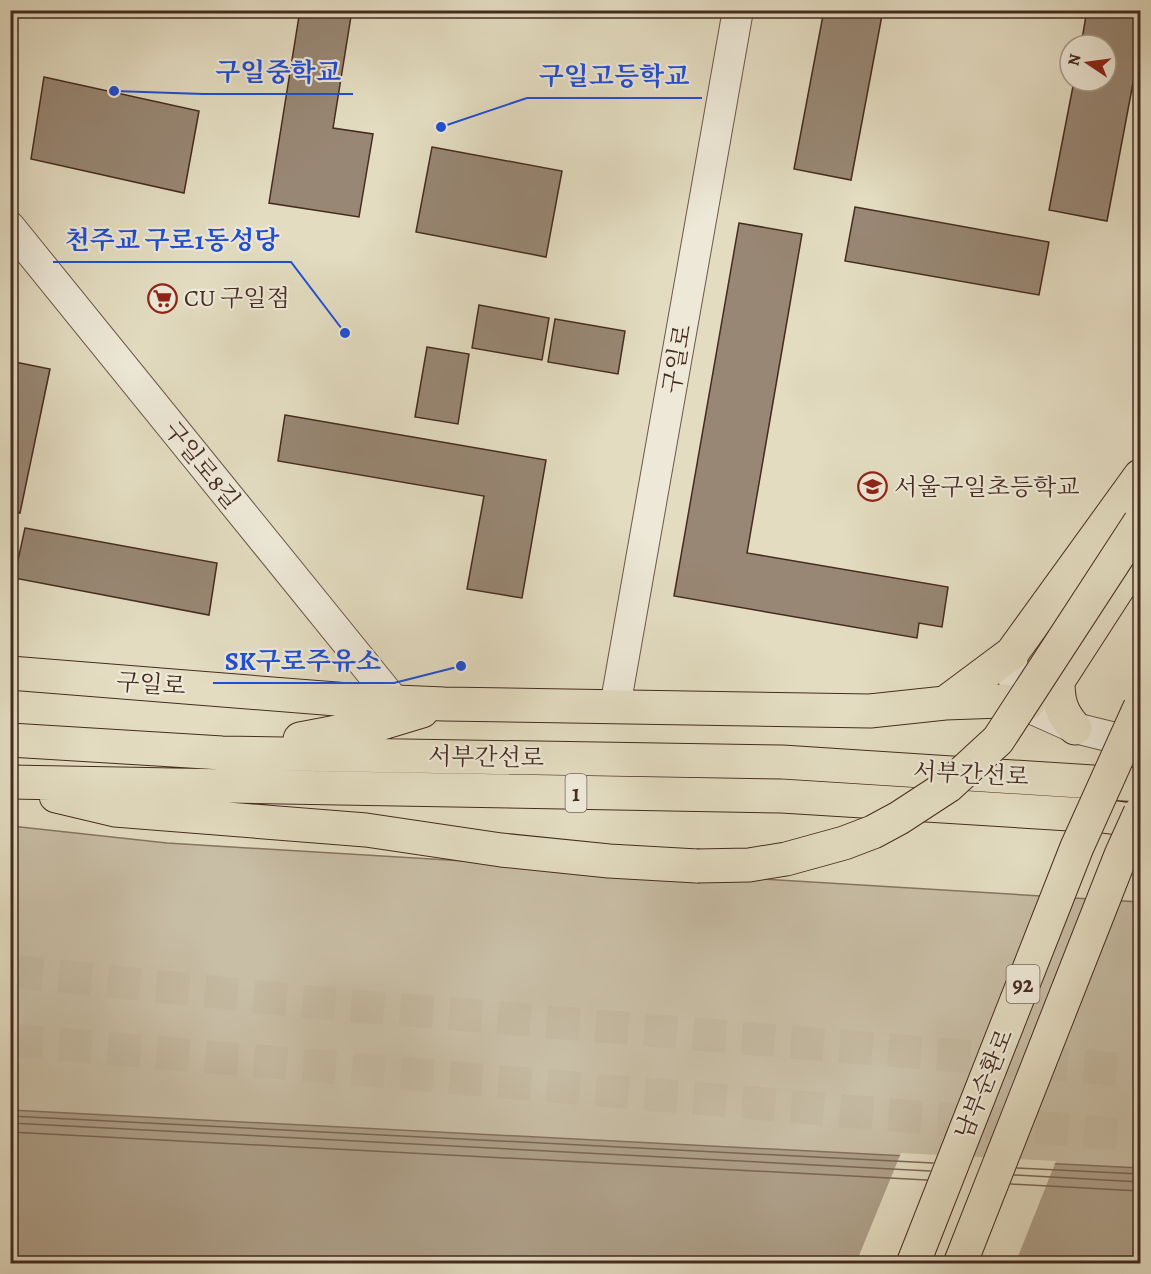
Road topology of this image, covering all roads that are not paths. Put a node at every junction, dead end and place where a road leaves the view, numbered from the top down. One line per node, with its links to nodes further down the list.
1 (738, 10): 12 (street, 구일로)
2 (10, 227): 8 (street, 구일로8길)
3 (1140, 476): 6 (main road)
4 (1140, 522): 18 (main road, bridge)
5 (1140, 554): 14 (main road)
6 (1012, 653): 9 (main road); 10 (street)
7 (10, 673): 8 (main road, 구일로)
8 (395, 702): 11 (main road, 구일로)
9 (945, 703): 10 (main road, 구일로); 12 (main road, 구일로)
10 (1028, 703): 14 (street)
11 (444, 704): 12 (main road, 구일로); 17 (main road)
12 (615, 707)
13 (1140, 707): 22 (main road, 남부순환로 / 92, bridge)
14 (1075, 728): 16 (street)
15 (10, 740): 17 (main road, 서부간선로 / 1)
16 (1140, 744)
17 (222, 753): 19 (main road, 서부간선로 / 1)
18 (10, 784): 21 (main road, 서부간선로 / 1)
19 (1140, 785)
20 (1140, 813): 23 (main road, 남부순환로 / 92, bridge)
21 (1140, 821)
22 (913, 1263)
23 (960, 1263)

